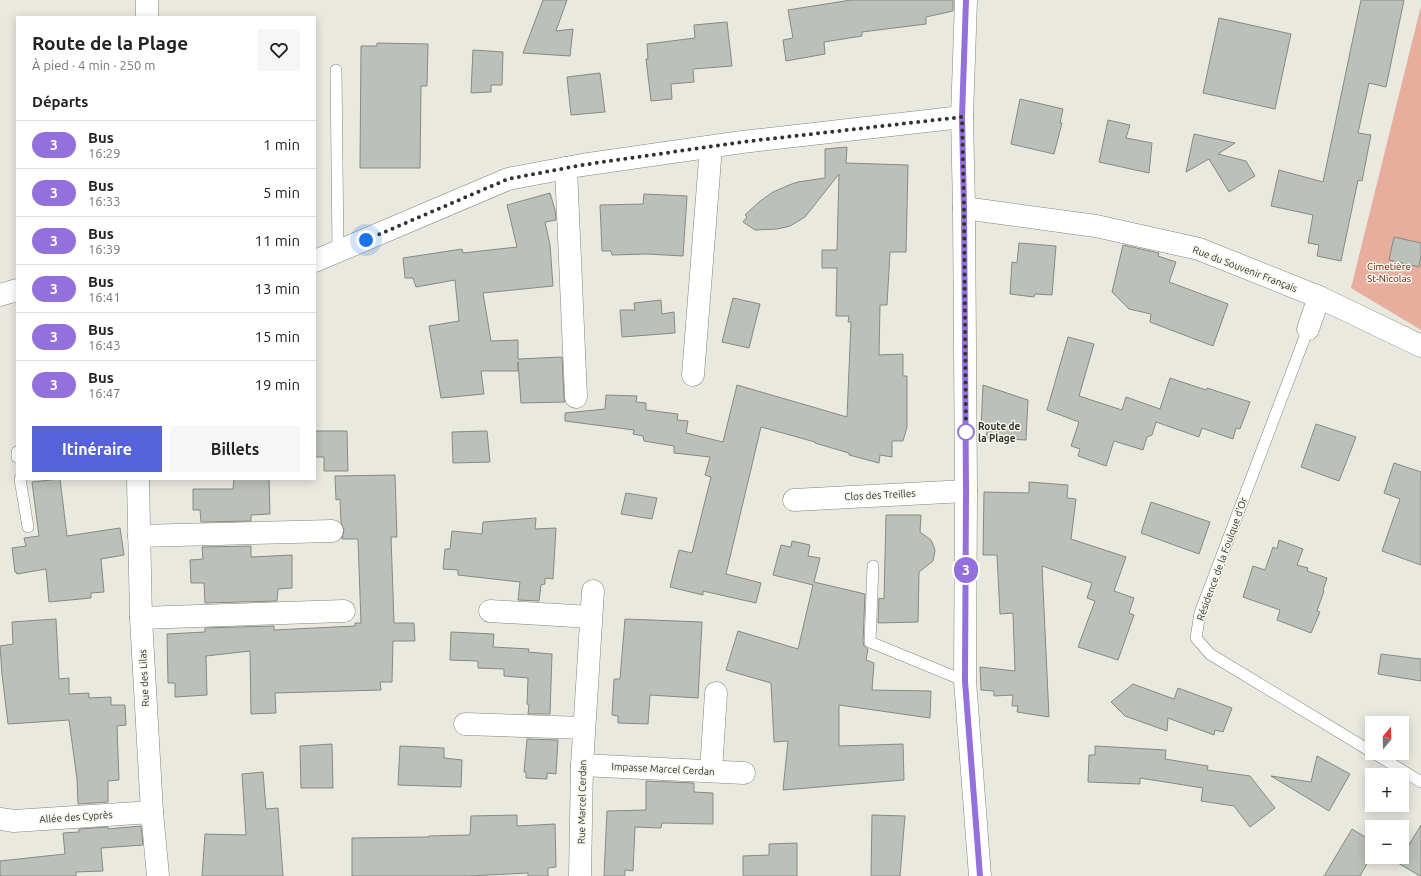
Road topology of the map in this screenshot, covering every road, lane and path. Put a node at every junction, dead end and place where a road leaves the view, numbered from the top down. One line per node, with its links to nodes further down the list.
1 (147, 0): 3 (street)
2 (966, 0): 5 (street)
3 (147, 16)
4 (336, 70): 9 (lane)
5 (962, 117): 6 (street); 8 (street)
6 (711, 147): 7 (street); 16 (street)
7 (566, 168): 9 (street); 17 (street)
8 (964, 208): 13 (street, Rue du Souvenir Français); 20 (street)
9 (338, 252): 10 (street)
10 (316, 261)
11 (16, 290): 12 (street)
12 (0, 294)
13 (1319, 297): 14 (street); 15 (street, Rue du Souvenir Français)
14 (1308, 329): 35 (lane, Résidence de la Foulque d'Or)
15 (1421, 346)
16 (693, 376)
17 (576, 397)
18 (20, 480): 22 (lane)
19 (138, 480): 24 (street, Rue des Lilas)
20 (966, 491): 21 (street, Clos des Treilles); 31 (street)
21 (794, 500)
22 (28, 527)
23 (332, 531): 24 (street)
24 (139, 536): 30 (street, Rue des Lilas)
25 (873, 566): 31 (lane)
26 (593, 591): 29 (street, Rue Marcel Cerdan)
27 (344, 611): 30 (street)
28 (490, 611): 29 (street)
29 (591, 617): 34 (street, Rue Marcel Cerdan)
30 (141, 618): 41 (street, Rue des Lilas)
31 (965, 681): 45 (street)
32 (716, 693): 38 (street)
33 (465, 724): 34 (street)
34 (584, 728): 37 (street, Rue Marcel Cerdan)
35 (1365, 748)
36 (1385, 760): 40 (lane, Résidence de la Foulque d'Or)
37 (582, 765): 38 (street, Impasse Marcel Cerdan); 44 (street, Rue Marcel Cerdan)
38 (711, 771): 39 (street, Impasse Marcel Cerdan)
39 (744, 773)
40 (1421, 782)
41 (152, 812): 42 (street, Allée des Cyprès); 43 (street, Rue des Lilas)
42 (0, 819)
43 (158, 876)
44 (580, 876)
45 (980, 876)

